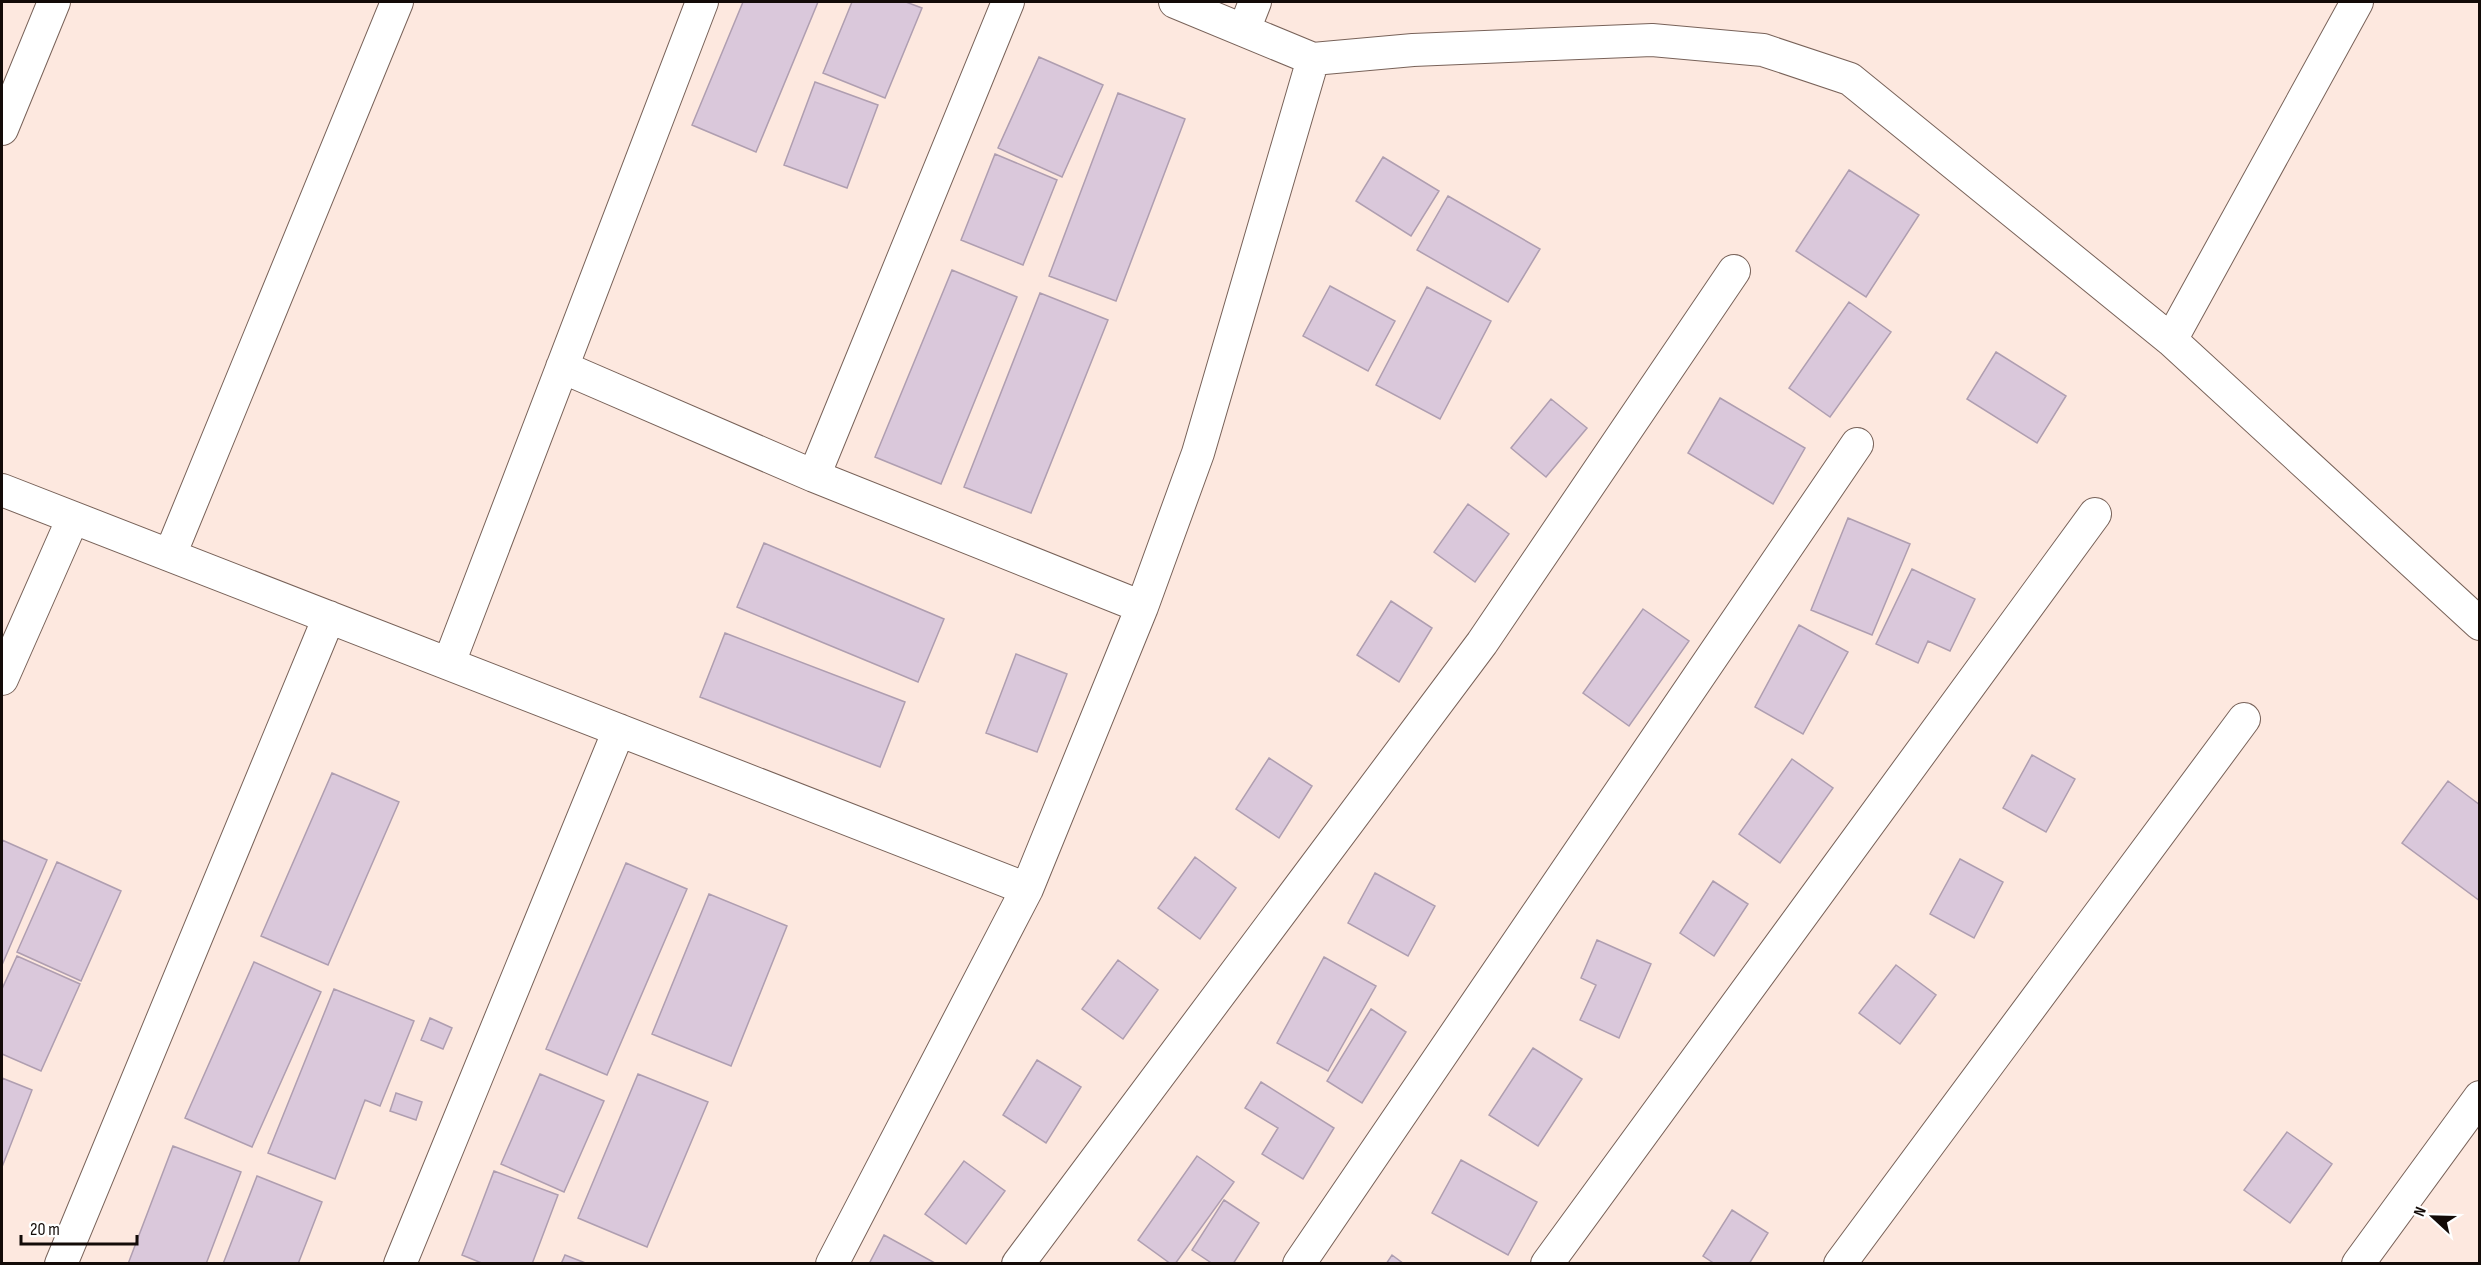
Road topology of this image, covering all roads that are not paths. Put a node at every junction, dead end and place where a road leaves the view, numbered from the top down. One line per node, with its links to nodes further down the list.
1 (54, 2): 10 (street)
2 (397, 2): 19 (street)
3 (702, 2): 13 (street)
4 (1008, 2): 15 (street)
5 (1175, 2): 8 (street)
6 (1255, 2): 8 (street)
7 (2357, 2): 12 (street)
8 (1244, 30): 9 (street)
9 (1312, 59): 12 (street); 20 (street)
10 (2, 129)
11 (1734, 271): 32 (street)
12 (2171, 340): 22 (street)
13 (562, 367): 15 (street); 23 (street)
14 (1857, 444): 33 (street)
15 (814, 476): 20 (street)
16 (2, 490): 18 (street)
17 (2095, 514): 34 (street)
18 (73, 518): 19 (street); 24 (street)
19 (170, 555): 21 (street)
20 (1142, 607): 27 (street)
21 (329, 617): 23 (street); 29 (street)
22 (2480, 624)
23 (449, 663): 26 (street)
24 (2, 679)
25 (2244, 719): 35 (street)
26 (619, 730): 27 (street); 30 (street)
27 (1027, 889): 31 (street)
28 (2480, 1097): 36 (street)
29 (62, 1263)
30 (400, 1263)
31 (832, 1263)
32 (1018, 1263)
33 (1299, 1263)
34 (1547, 1263)
35 (1840, 1263)
36 (2358, 1263)

